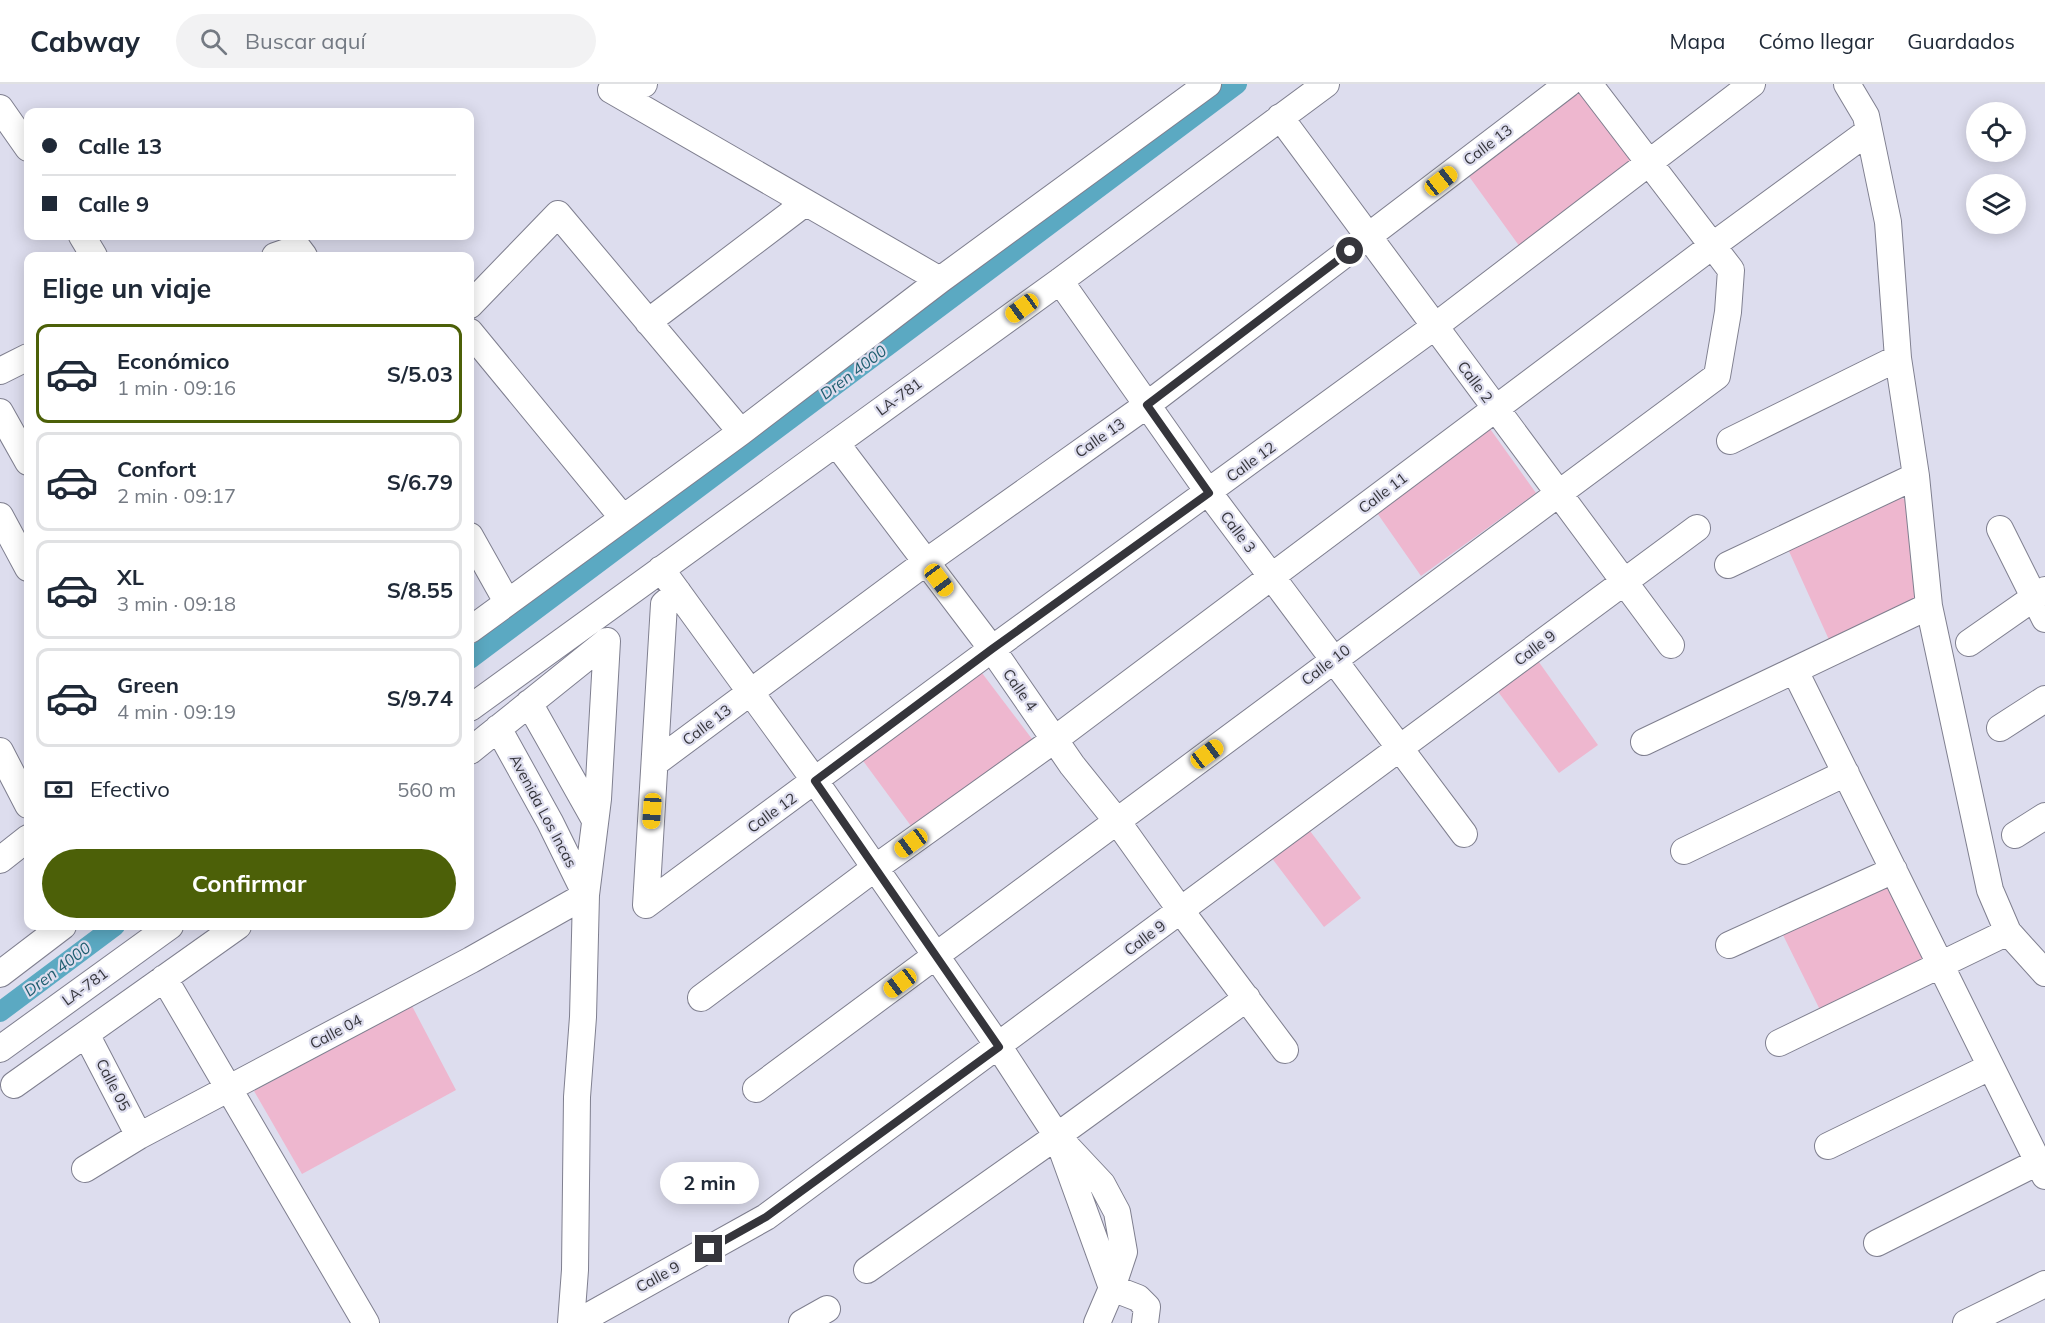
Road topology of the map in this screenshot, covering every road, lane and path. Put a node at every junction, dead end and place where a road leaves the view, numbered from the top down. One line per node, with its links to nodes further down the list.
1 (644, 84): 13 (street)
2 (1208, 84): 18 (street)
3 (1326, 84): 9 (street, LA-781 / LA-781)
4 (1568, 84): 14 (street, Calle 13)
5 (1589, 84): 12 (street)
6 (1752, 84): 12 (street, Calle 12)
7 (1847, 84): 10 (street)
8 (0, 108): 11 (street)
9 (1280, 117): 14 (street, Calle 2); 19 (street, LA-781 / LA-781)
10 (1869, 131): 15 (street, Calle 11); 24 (street)
11 (24, 142)
12 (1648, 162): 15 (street); 22 (street, Calle 12)
13 (805, 203): 18 (street); 21 (street)
14 (1368, 237): 22 (street, Calle 2); 27 (street, Calle 13)
15 (1712, 246): 28 (street, Calle 11); 36 (street, Calle 10)
16 (286, 252): 17 (street)
17 (301, 252)
18 (940, 280): 30 (street)
19 (1060, 281): 27 (street, Calle 3); 32 (street, LA-781 / LA-781)
20 (474, 301): 21 (street)
21 (648, 322): 30 (street)
22 (1434, 327): 28 (street, Calle 2); 35 (street, Calle 12)
23 (474, 337): 38 (street)
24 (1898, 358): 31 (street); 34 (street)
25 (24, 359): 26 (street)
26 (0, 371)
27 (1147, 405): 35 (street, Calle 3); 43 (street, Calle 13)
28 (1495, 409): 36 (street, Calle 2); 46 (street, Calle 11)
29 (0, 412): 33 (street)
30 (741, 432): 38 (street)
31 (1731, 441)
32 (836, 443): 43 (street, Calle 4); 45 (street, LA-781 / LA-781)
33 (24, 455)
34 (1916, 476): 44 (street); 51 (street)
35 (1209, 493): 46 (street, Calle 3); 55 (street, Calle 12)
36 (1557, 494): 47 (street, Calle 2); 56 (street, Calle 10)
37 (0, 516): 42 (street)
38 (623, 518): 49 (street)
39 (1696, 528): 47 (street, Calle 9)
40 (2000, 529): 50 (street)
41 (474, 543): 49 (street)
42 (24, 561)
43 (926, 562): 55 (street, Calle 4); 58 (street, Calle 13)
44 (1728, 565)
45 (661, 569): 48 (street); 61 (street, LA-781 / LA-781)
46 (1271, 577): 56 (street, Calle 3); 64 (street, Calle 11)
47 (1624, 582): 54 (street, Calle 2); 67 (street, Calle 9)
48 (678, 592): 58 (street); 69 (street)
49 (507, 602): 52 (street)
50 (2041, 602): 53 (street)
51 (1929, 606): 57 (street); 88 (street)
52 (474, 627)
53 (1969, 643)
54 (1671, 645)
55 (992, 649): 64 (street, Calle 4); 71 (street, Calle 12)
56 (1333, 660): 67 (street, Calle 3); 75 (street, Calle 10)
57 (1795, 671): 65 (street); 70 (street)
58 (750, 693): 69 (street, Calle 13); 71 (street)
59 (2045, 699): 63 (street)
60 (530, 703): 62 (street); 74 (street); 74 (street)
61 (474, 705)
62 (498, 728): 66 (street); 83 (street, Avenida Los Incas)
63 (2000, 728)
64 (1054, 740): 75 (street, Calle 4); 81 (street, Calle 11)
65 (1644, 742)
66 (474, 748)
67 (1400, 749): 76 (street, Calle 3); 84 (street, Calle 9)
68 (0, 751): 72 (street)
69 (655, 763): 71 (street, Calle 12)
70 (1846, 773): 79 (street); 82 (street)
71 (815, 781): 81 (street)
72 (24, 797)
73 (2045, 816): 77 (street)
74 (596, 820): 83 (street)
75 (1116, 821): 84 (street, Calle 4); 90 (street, Calle 10)
76 (1464, 834)
77 (2015, 835)
78 (24, 841): 80 (street)
79 (1684, 850)
80 (0, 860)
81 (875, 868): 90 (street); 95 (street, Calle 11)
82 (1894, 870): 89 (street); 91 (street)
83 (586, 895): 104 (street, Calle 04); 117 (street)
84 (1180, 911): 96 (street, Calle 4); 99 (street, Calle 9)
85 (58, 930): 92 (street)
86 (164, 930): 100 (street, LA-781 / LA-781)
87 (231, 930): 94 (street)
88 (2008, 932): 91 (street); 93 (street)
89 (1729, 945)
90 (936, 957): 99 (street); 105 (street, Calle 10)
91 (1941, 964): 98 (street); 102 (street)
92 (0, 974)
93 (2045, 974)
94 (164, 978): 97 (street); 104 (street)
95 (701, 998)
96 (1247, 999): 101 (street, Calle 4); 107 (street)
97 (86, 1034): 103 (street); 106 (street, Calle 05)
98 (1779, 1043)
99 (999, 1047): 107 (street); 118 (street, Calle 9)
100 (0, 1049)
101 (1286, 1050)
102 (1990, 1067): 108 (street); 110 (street)
103 (14, 1085)
104 (230, 1088): 106 (street, Calle 04); 116 (street)
105 (756, 1089)
106 (139, 1136): 109 (street, Calle 04)
107 (1057, 1136): 112 (street); 114 (street)
108 (1828, 1146)
109 (85, 1169)
110 (2041, 1169): 111 (street)
111 (1877, 1243)
112 (867, 1270)
113 (2045, 1284): 122 (street)
114 (1112, 1288): 120 (street); 121 (street)
115 (827, 1309): 119 (street)
116 (366, 1323)
117 (571, 1323)
118 (576, 1323)
119 (802, 1323)
120 (1097, 1323)
121 (1145, 1323)
122 (1966, 1323)

